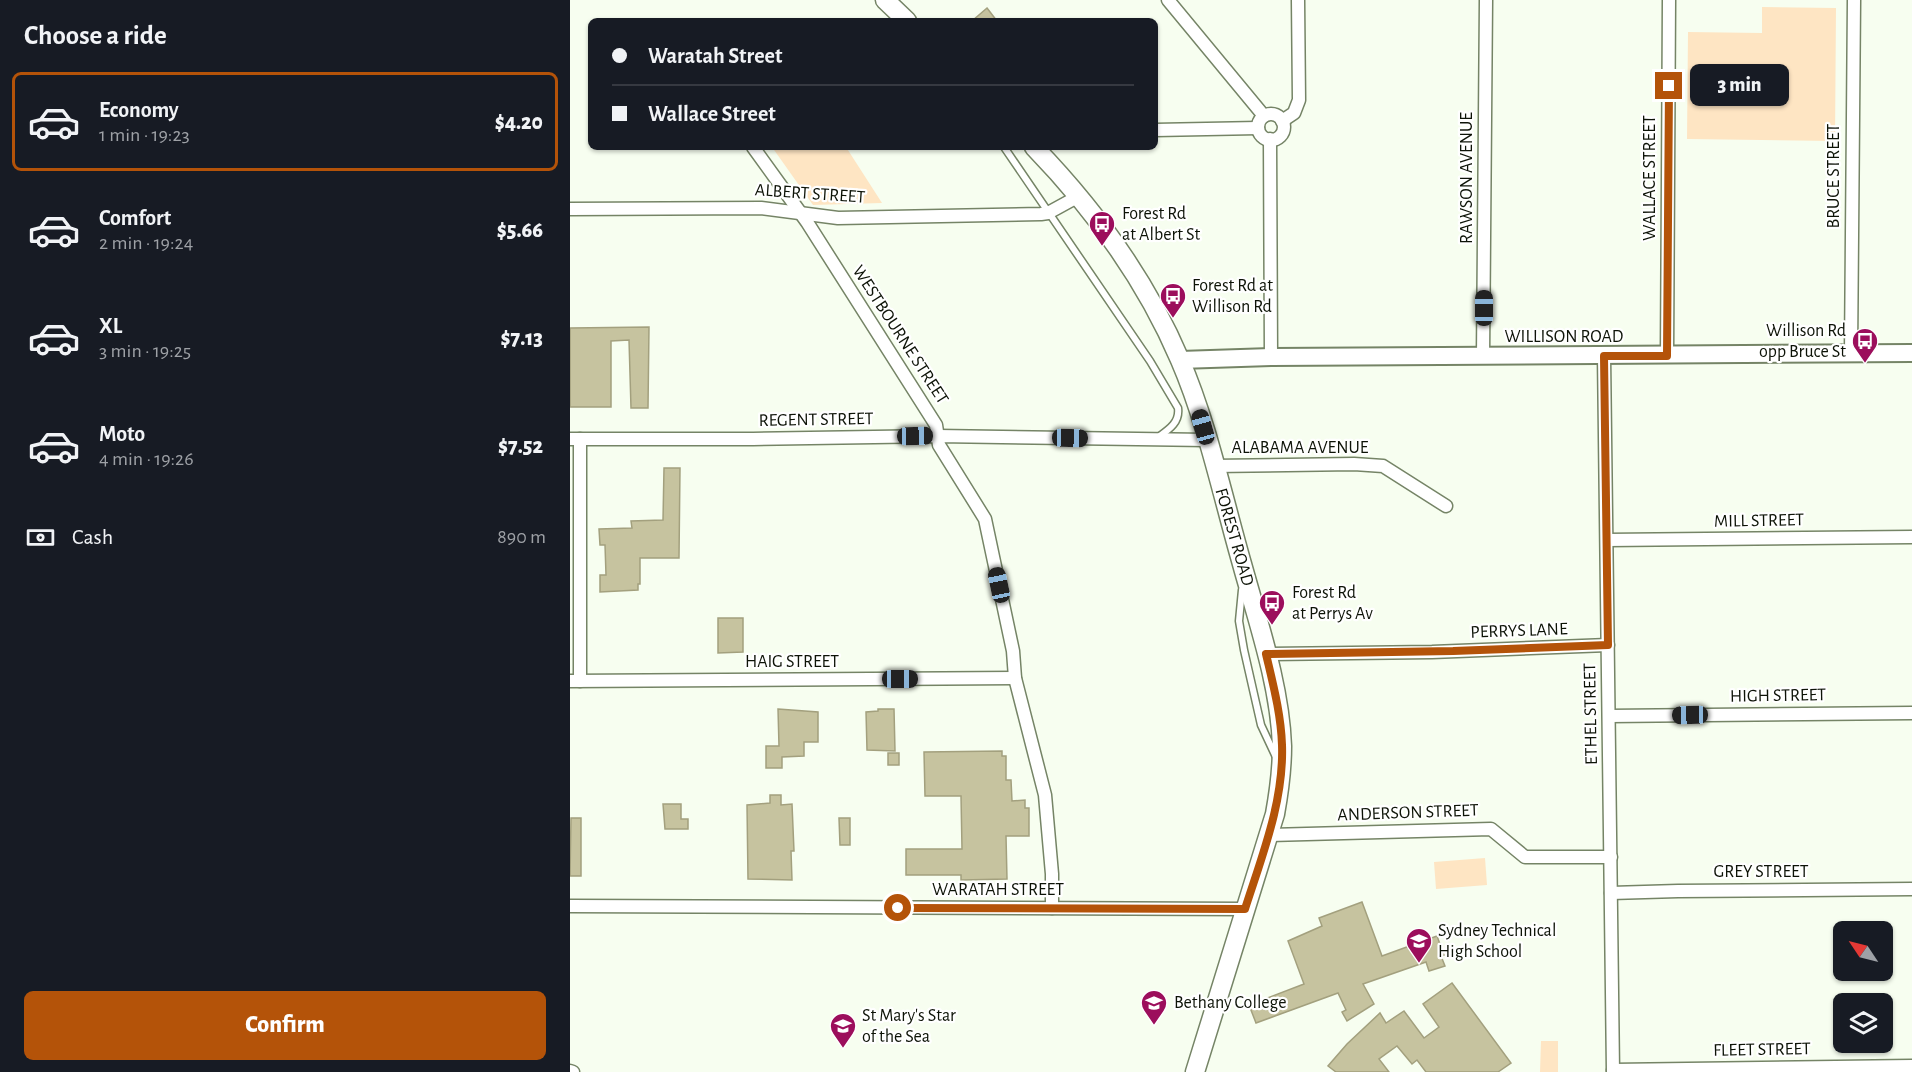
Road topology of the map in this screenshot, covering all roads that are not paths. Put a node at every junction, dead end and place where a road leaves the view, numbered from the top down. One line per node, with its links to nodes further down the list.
1 (885, 0): 7 (main road)
2 (1168, 0): 8 (street)
3 (1298, 0): 9 (street)
4 (1486, 0): 25 (street, RAWSON AVENUE)
5 (1669, 0): 23 (street, WALLACE STREET)
6 (1854, 0): 20 (street, BRUCE STREET)
7 (903, 18)
8 (1264, 116): 9 (street); 10 (street)
9 (1282, 121): 12 (street)
10 (1258, 128): 11 (street); 12 (street)
11 (1158, 130)
12 (1270, 139): 24 (street)
13 (755, 150): 19 (street, WESTBOURNE STREET)
14 (1006, 150): 18 (lane)
15 (1037, 150): 16 (main road, FOREST ROAD)
16 (1079, 196): 18 (street, ALBERT STREET); 26 (main road, FOREST ROAD)
17 (570, 209): 19 (street, ALBERT STREET)
18 (1048, 213): 19 (street, ALBERT STREET); 28 (lane)
19 (801, 214): 27 (street, WESTBOURNE STREET)
20 (1851, 353): 21 (main road, WILLISON ROAD); 23 (main road, WILLISON ROAD)
21 (1912, 353)
22 (1604, 356): 23 (main road, WILLISON ROAD); 25 (main road, WILLISON ROAD); 34 (street, ETHEL STREET)
23 (1667, 356)
24 (1271, 357): 25 (main road, WILLISON ROAD); 26 (main road, WILLISON ROAD)
25 (1483, 357)
26 (1180, 360): 30 (main road, FOREST ROAD)
27 (938, 435): 28 (street, REGENT STREET); 29 (street, REGENT STREET); 38 (street, WESTBOURNE STREET)
28 (1156, 438): 30 (street, REGENT STREET)
29 (575, 439): 39 (street)
30 (1207, 440): 31 (main road, FOREST ROAD)
31 (1214, 465): 32 (street, ALABAMA AVENUE); 35 (main road, FOREST ROAD)
32 (1446, 506)
33 (1912, 537): 34 (street, MILL STREET)
34 (1607, 540): 36 (street, ETHEL STREET)
35 (1244, 574): 37 (main road, FOREST ROAD); 42 (lane)
36 (1608, 645): 37 (street, PERRYS LANE); 41 (street, ETHEL STREET)
37 (1266, 654): 42 (main road, FOREST ROAD)
38 (1015, 678): 39 (street, HAIG STREET); 48 (street, WESTBOURNE STREET)
39 (575, 681)
40 (1912, 713): 41 (street, HIGH STREET)
41 (1609, 716): 44 (street, ETHEL STREET)
42 (1281, 769): 43 (main road, FOREST ROAD)
43 (1269, 836): 44 (street, ANDERSON STREET); 49 (main road, FOREST ROAD)
44 (1611, 857): 46 (street, ETHEL STREET)
45 (1912, 889): 46 (street, GREY STREET)
46 (1611, 893): 51 (street, ETHEL STREET)
47 (570, 906): 48 (street, WARATAH STREET)
48 (1052, 908): 49 (street, WARATAH STREET)
49 (1245, 909): 52 (main road, FOREST ROAD)
50 (1912, 1065): 51 (street, FLEET STREET)
51 (1613, 1071)
52 (1195, 1072)

